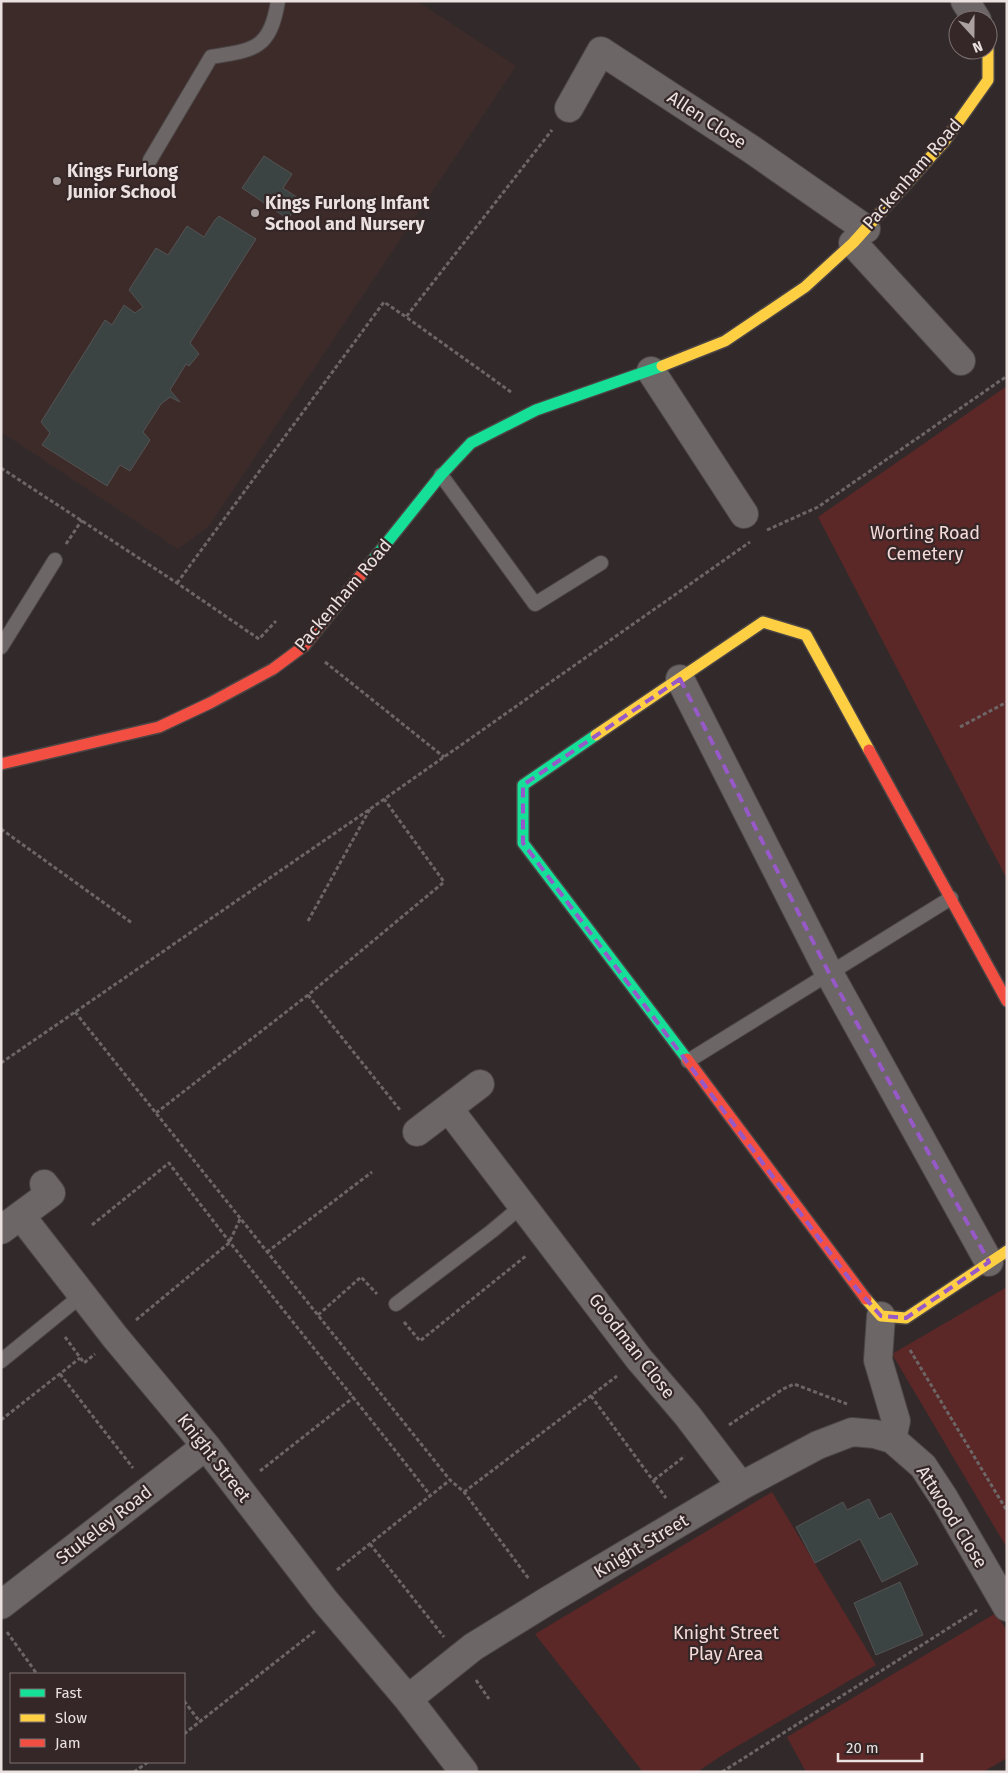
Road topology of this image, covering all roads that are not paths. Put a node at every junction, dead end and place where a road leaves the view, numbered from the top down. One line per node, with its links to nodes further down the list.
1 (278, 1): 4 (lane)
2 (988, 60): 5 (street, Packenham Road)
3 (569, 108): 5 (street, Allen Close)
4 (150, 160)
5 (859, 236): 6 (street, Packenham Road); 7 (street, Packenham Road)
6 (961, 361)
7 (651, 371): 8 (street, Packenham Road); 9 (street)
8 (441, 475): 11 (lane); 14 (street, Packenham Road)
9 (751, 525)
10 (55, 560): 12 (lane)
11 (601, 563)
12 (1, 647)
13 (680, 680): 15 (street); 16 (street); 18 (street)
14 (1, 764)
15 (951, 898): 16 (lane); 17 (street)
16 (829, 973): 18 (lane); 25 (street)
17 (1007, 1001)
18 (688, 1060): 28 (street)
19 (480, 1084): 20 (street)
20 (449, 1109): 21 (street); 23 (street, Goodman Close)
21 (417, 1132)
22 (44, 1184): 24 (street, Knight Street)
23 (523, 1205): 27 (lane); 32 (street, Goodman Close)
24 (11, 1223): 26 (street, Knight Street)
25 (998, 1257): 28 (street)
26 (82, 1295): 29 (lane); 31 (street, Knight Street)
27 (396, 1304)
28 (881, 1316): 30 (street)
29 (1, 1361)
30 (892, 1439): 32 (street, Knight Street); 33 (street, Attwood Close)
31 (206, 1446): 34 (street, Stukeley Road); 35 (street, Knight Street)
32 (740, 1486): 35 (street, Knight Street)
33 (1004, 1599)
34 (2, 1615)
35 (408, 1699): 36 (street, Knight Street)
36 (464, 1772)

